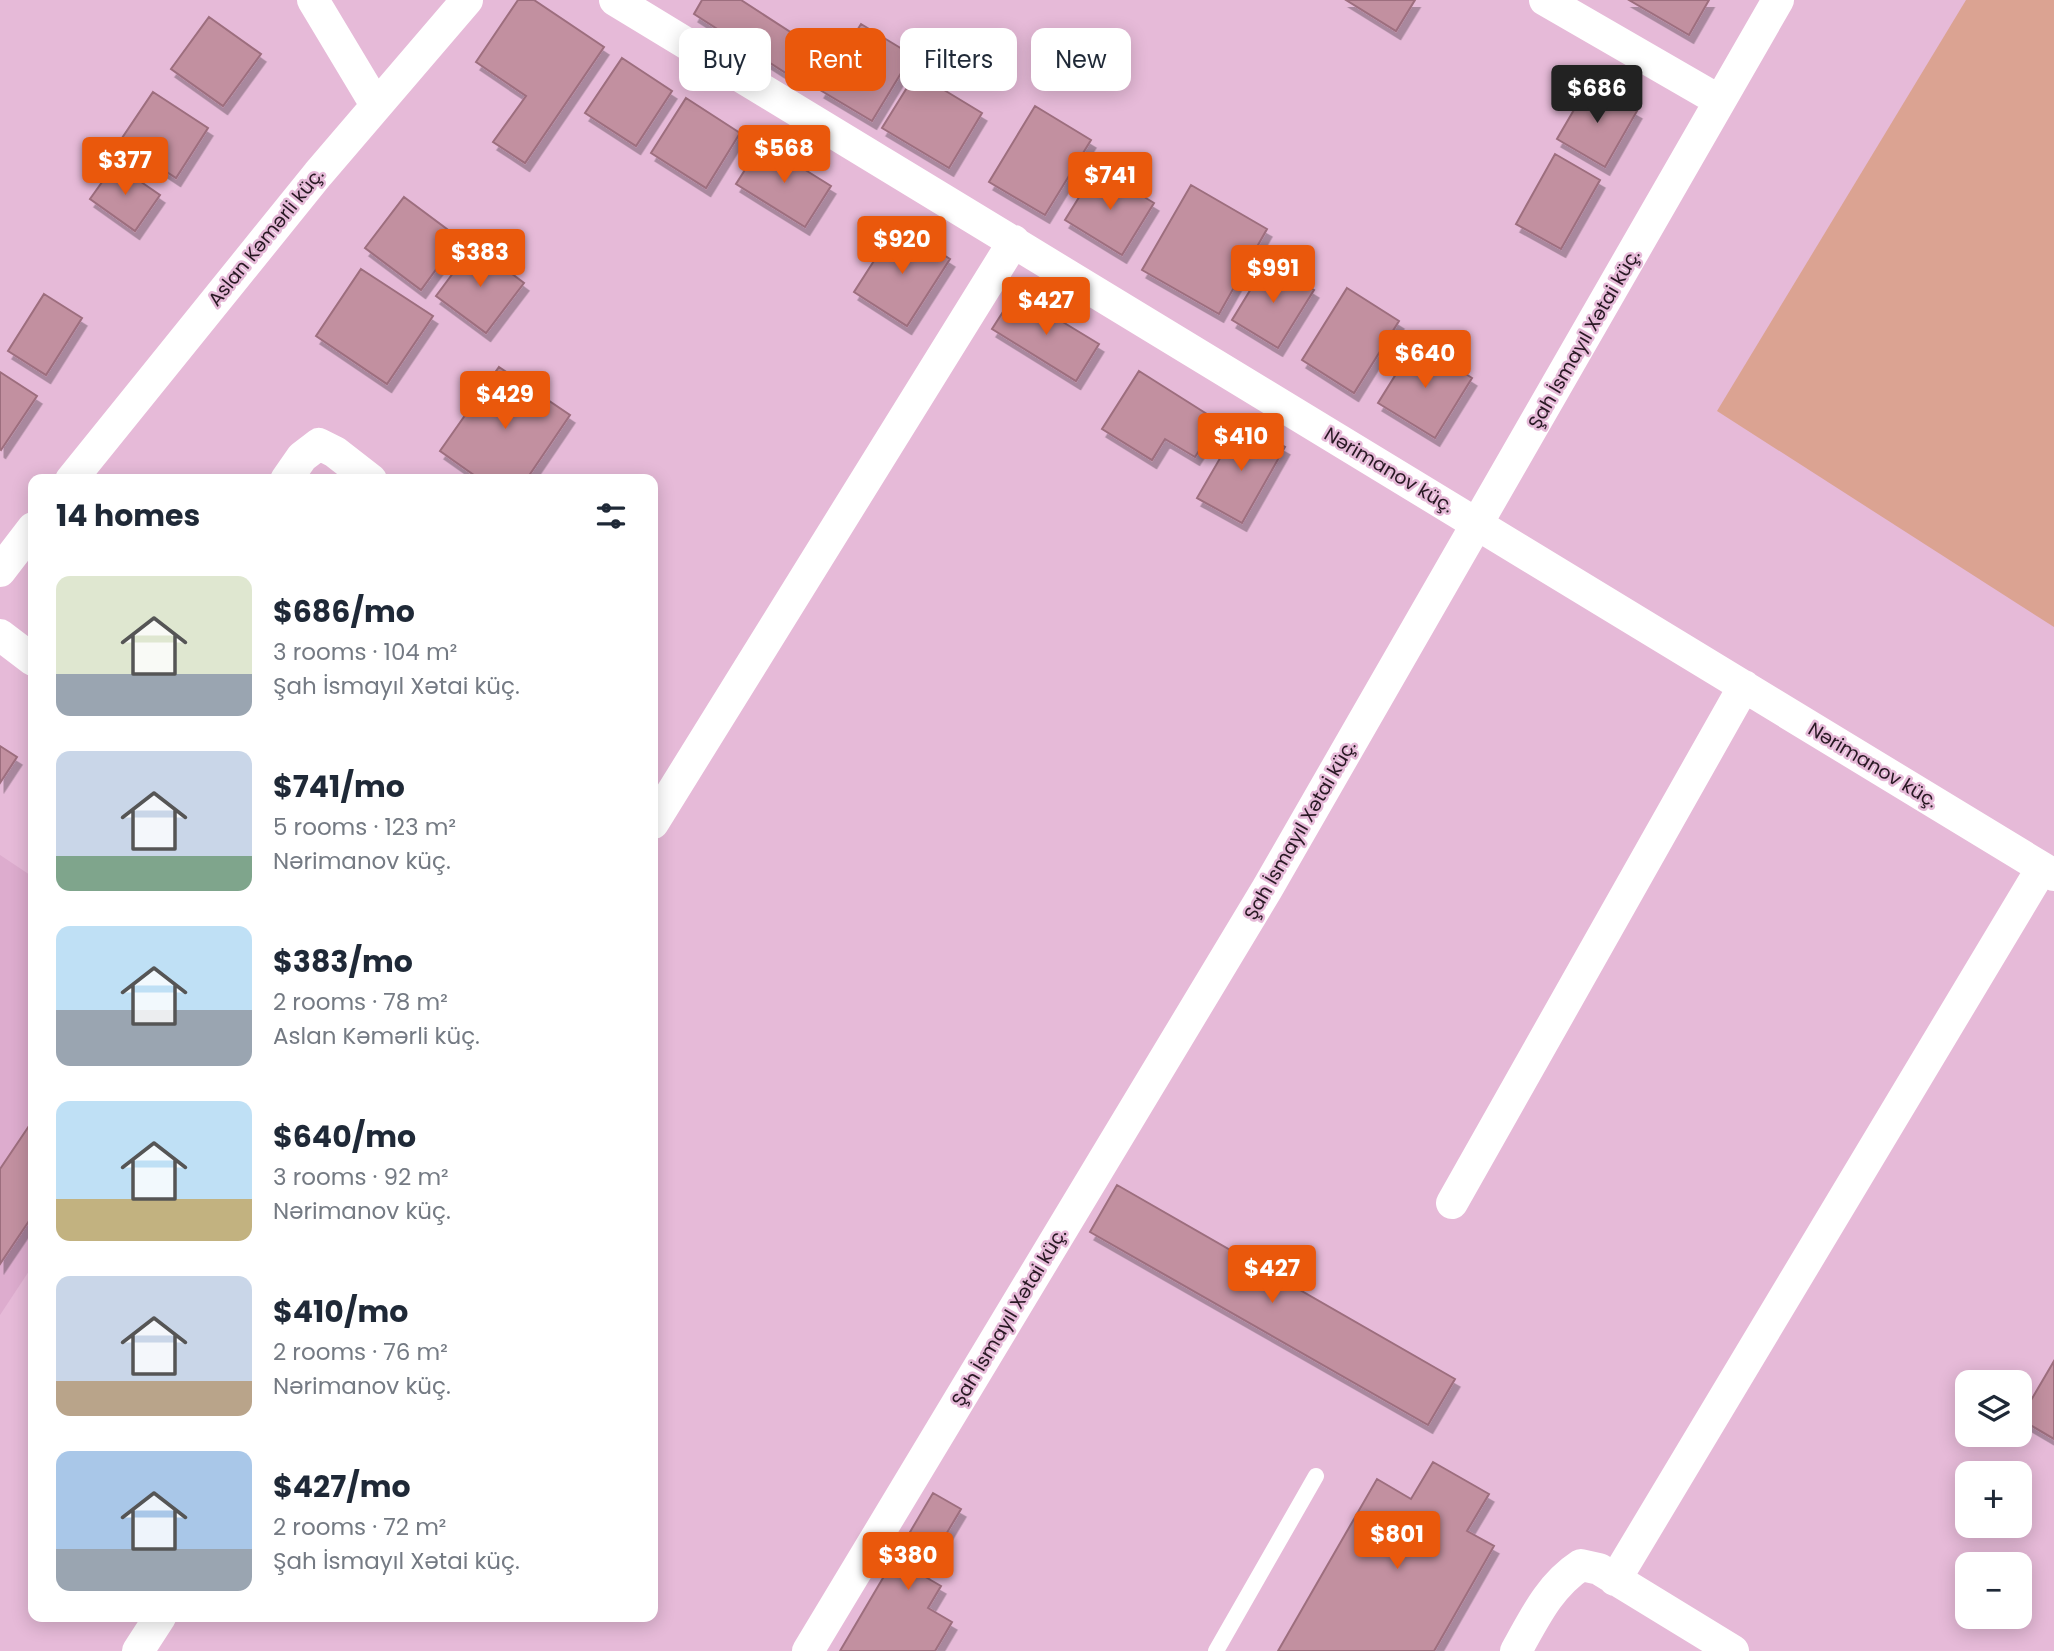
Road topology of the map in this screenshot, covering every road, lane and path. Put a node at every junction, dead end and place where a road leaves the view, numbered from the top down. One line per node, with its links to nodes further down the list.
1 (313, 0): 7 (street)
2 (467, 0): 7 (street, Aslan Kəmərli küç.)
3 (615, 0): 8 (street, Nərimanov küç.)
4 (1545, 0): 6 (street)
5 (1778, 0): 6 (street, Şah İsmayıl Xətai küç.)
6 (1720, 101): 12 (street, Şah İsmayıl Xətai küç.)
7 (376, 105): 9 (street, Aslan Kəmərli küç.)
8 (1014, 242): 12 (street, Nərimanov küç.); 18 (street)
9 (76, 474)
10 (290, 474): 11 (street)
11 (363, 474)
12 (1478, 524): 17 (street, Nərimanov küç.); 25 (street, Şah İsmayıl Xətai küç.)
13 (28, 535): 14 (street)
14 (0, 571)
15 (0, 635): 16 (street)
16 (28, 656)
17 (1744, 686): 19 (street, Nərimanov küç.); 20 (street)
18 (658, 815)
19 (2048, 872): 22 (street)
20 (1452, 1203)
21 (1315, 1476): 26 (lane)
22 (1615, 1580): 27 (street); 28 (street)
23 (157, 1622): 24 (street)
24 (138, 1651)
25 (808, 1651)
26 (1216, 1651)
27 (1516, 1651)
28 (1733, 1651)

